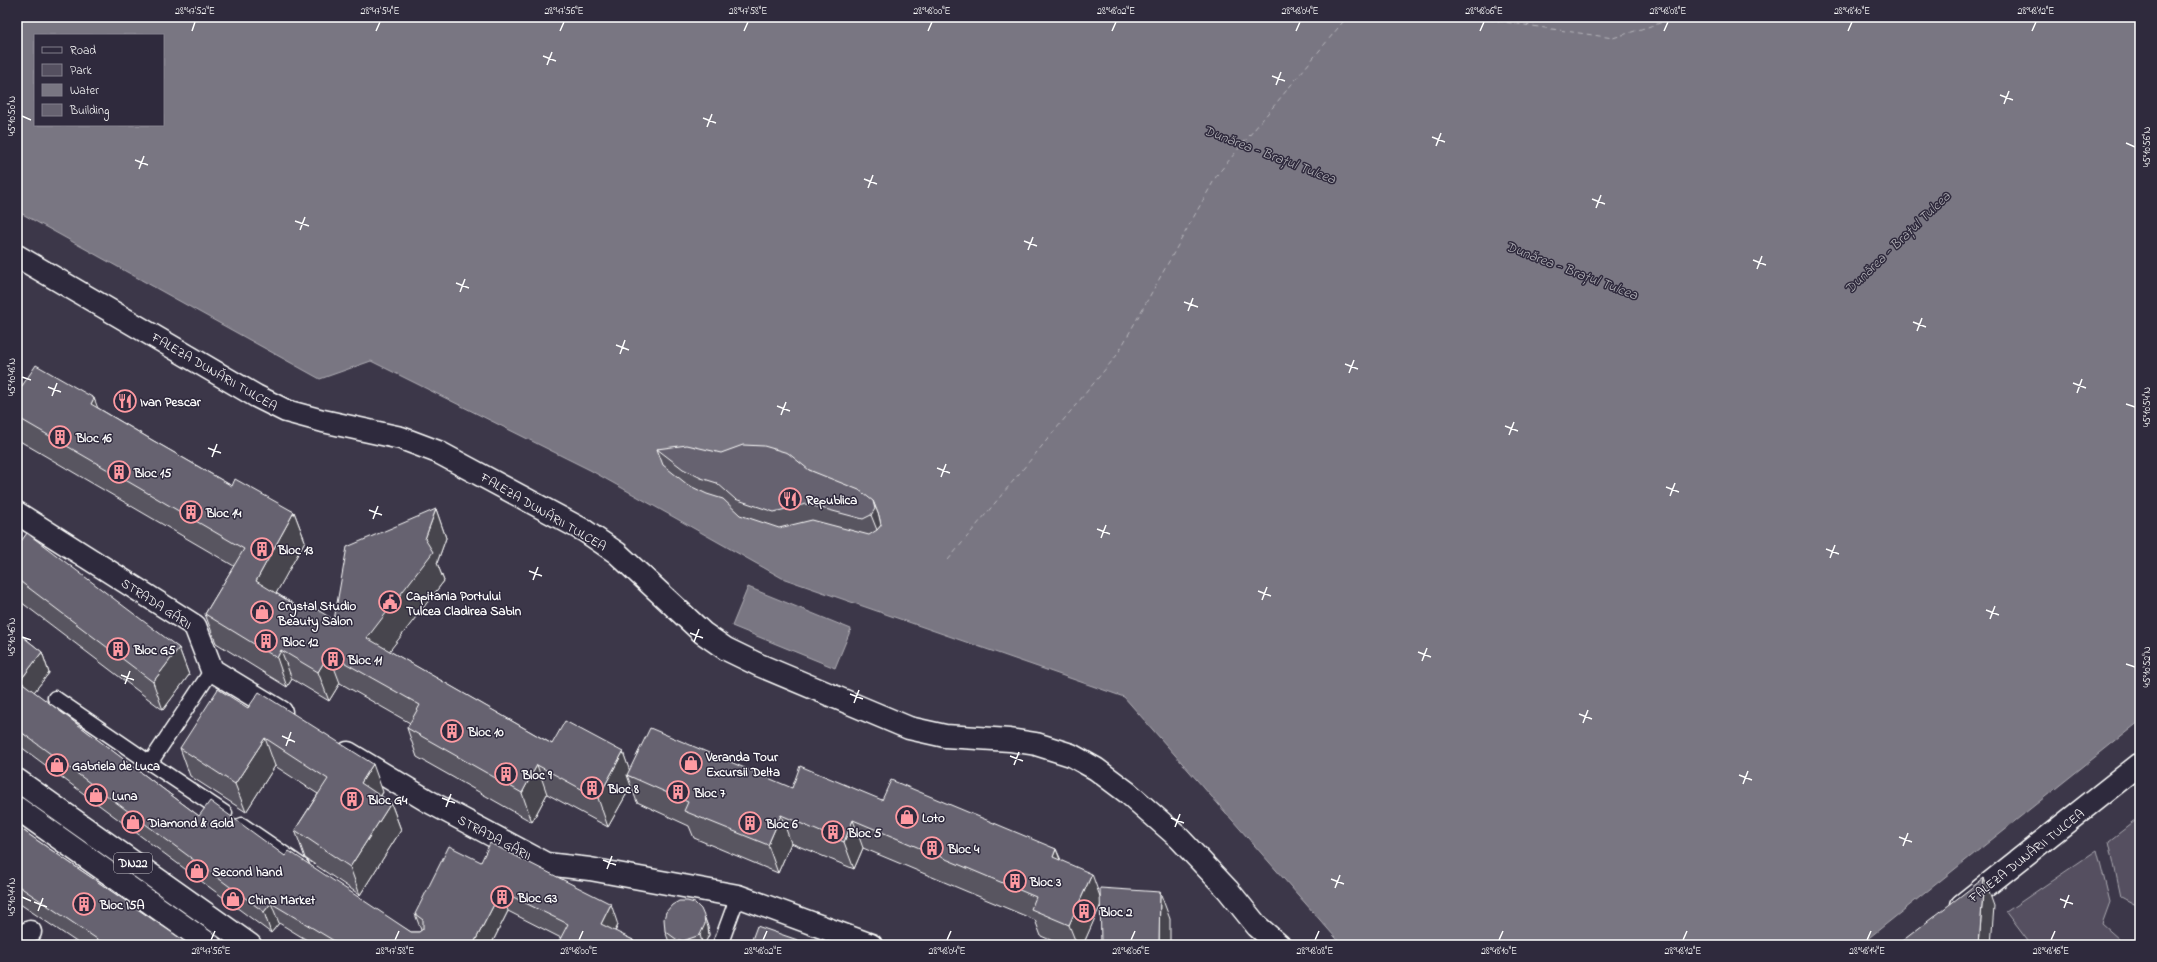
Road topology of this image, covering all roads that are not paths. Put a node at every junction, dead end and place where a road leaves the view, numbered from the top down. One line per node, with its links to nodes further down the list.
1 (17, 256): 18 (street, FALEZA DUNĂRII TULCEA)
2 (17, 513): 3 (street, STRADA GĂRII)
3 (212, 670): 5 (street); 7 (lane)
4 (55, 698): 7 (lane)
5 (300, 723)
6 (334, 744): 12 (street, STRADA GĂRII)
7 (150, 763): 11 (lane)
8 (2140, 764): 13 (street, FALEZA DUNĂRII TULCEA)
9 (17, 780): 15 (street, DN22)
10 (17, 808): 14 (street, DN22)
11 (314, 874)
12 (738, 896): 16 (lane); 17 (street, STRADA GĂRII)
13 (1949, 915)
14 (210, 945)
15 (250, 945)
16 (720, 945)
17 (871, 945)
18 (1279, 945)

